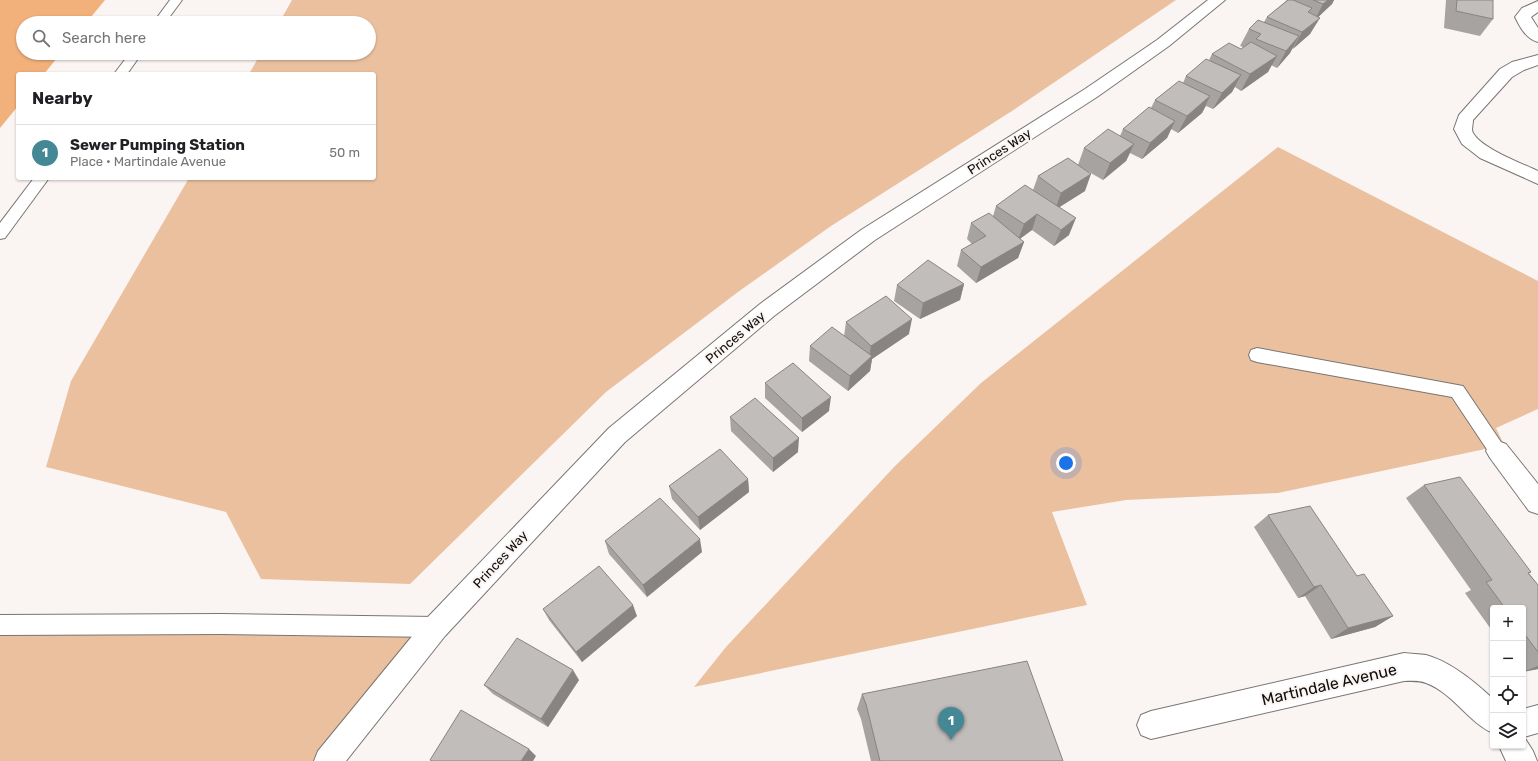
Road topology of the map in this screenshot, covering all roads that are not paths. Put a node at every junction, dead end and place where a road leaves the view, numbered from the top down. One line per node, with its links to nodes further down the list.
1 (176, 0): 4 (lane)
2 (1217, 0): 16 (street, Princes Way)
3 (1538, 6): 5 (street)
4 (164, 16)
5 (1538, 37)
6 (131, 60): 8 (lane)
7 (1538, 60): 9 (street)
8 (122, 72)
9 (1538, 178)
10 (40, 180): 11 (lane)
11 (0, 234)
12 (1257, 355): 13 (lane)
13 (1498, 451): 14 (street)
14 (1538, 503)
15 (0, 625): 16 (lane)
16 (436, 627): 22 (street, Princes Way)
17 (1490, 716): 20 (street, Martindale Avenue)
18 (1538, 719): 19 (street)
19 (1526, 722)
20 (1151, 725)
21 (1516, 749): 23 (street)
22 (328, 761)
23 (1523, 761)

